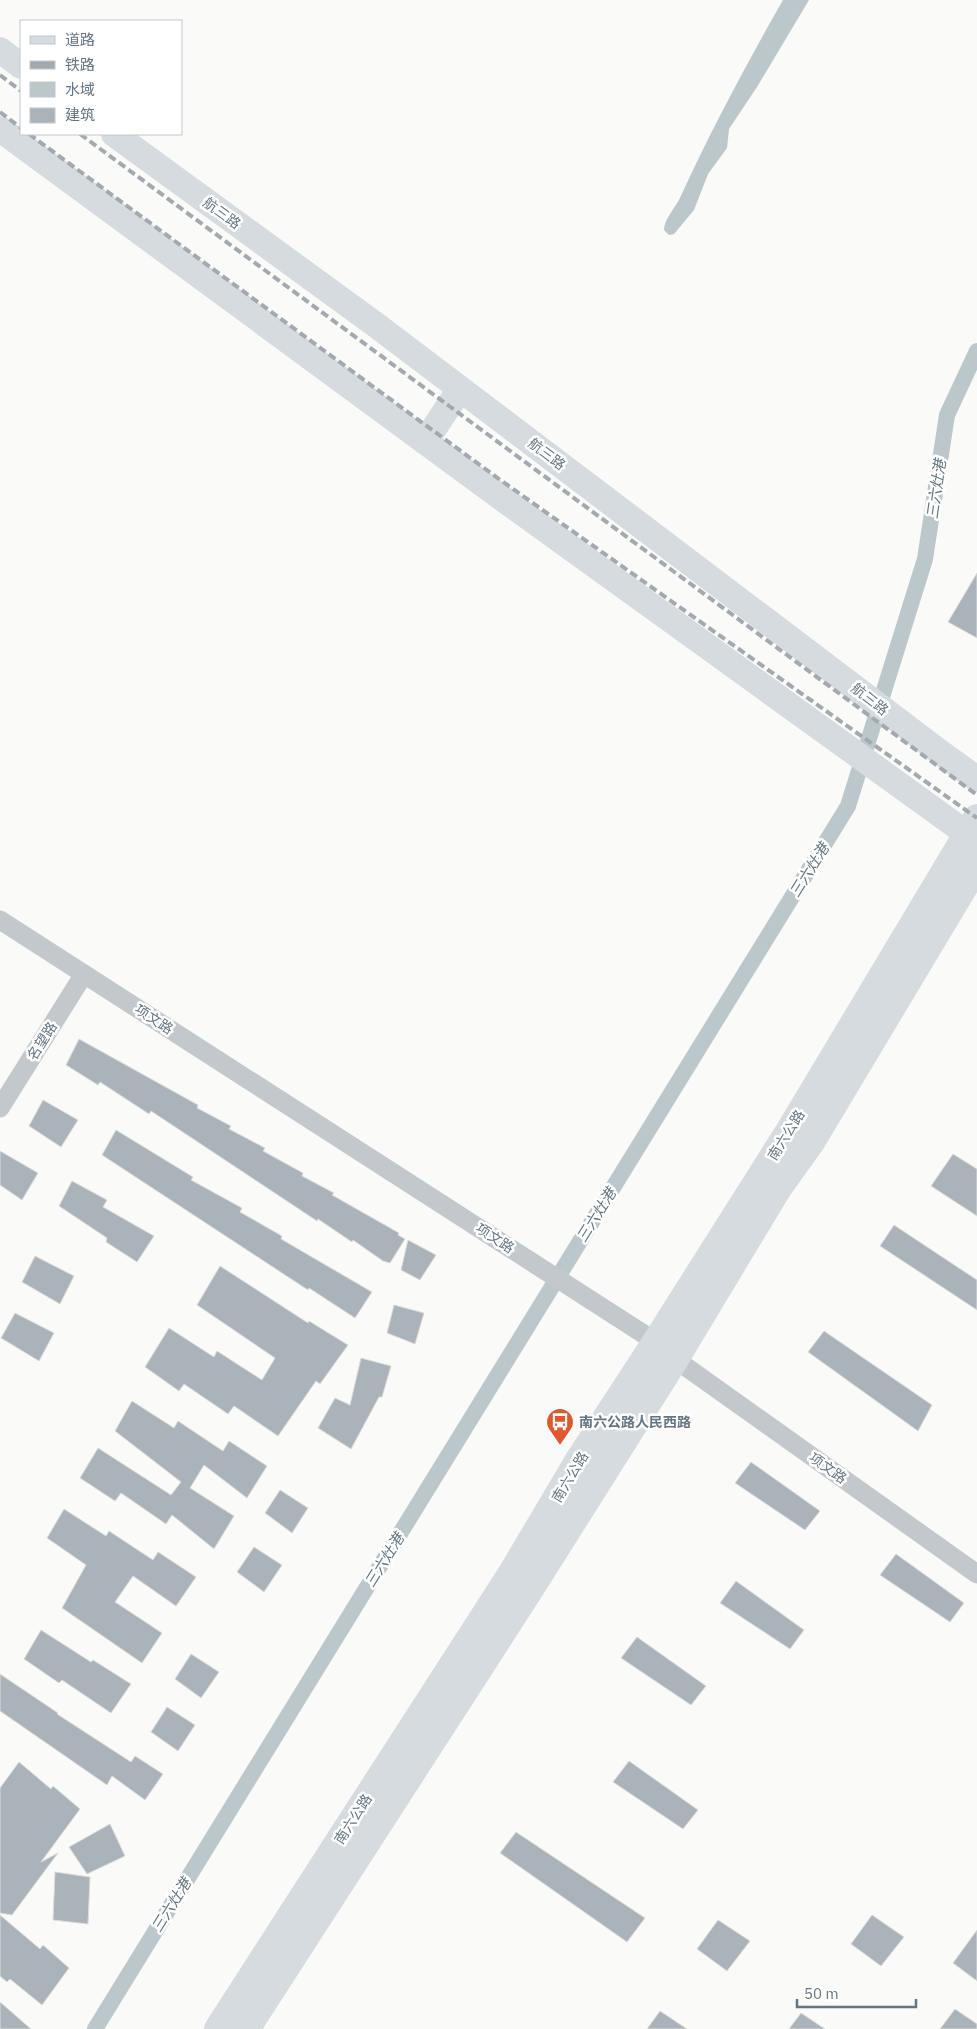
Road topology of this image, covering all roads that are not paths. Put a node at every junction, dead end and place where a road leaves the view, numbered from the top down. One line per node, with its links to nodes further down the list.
1 (0, 50): 2 (main road)
2 (20, 65)
3 (0, 129): 6 (main road)
4 (115, 135): 5 (main road, 航三路)
5 (460, 389): 6 (main road); 7 (main road, 航三路)
6 (425, 442): 8 (main road)
7 (977, 779)
8 (974, 831): 13 (highway, 南六公路)
9 (977, 865): 13 (highway, 南六公路)
10 (0, 920): 11 (street, 项文路)
11 (84, 974): 12 (street, 名望路); 13 (street, 项文路)
12 (0, 1108)
13 (666, 1351): 14 (street, 项文路); 15 (highway, 南六公路); 16 (highway, 南六公路)
14 (977, 1574)
15 (218, 2029)
16 (246, 2029)

